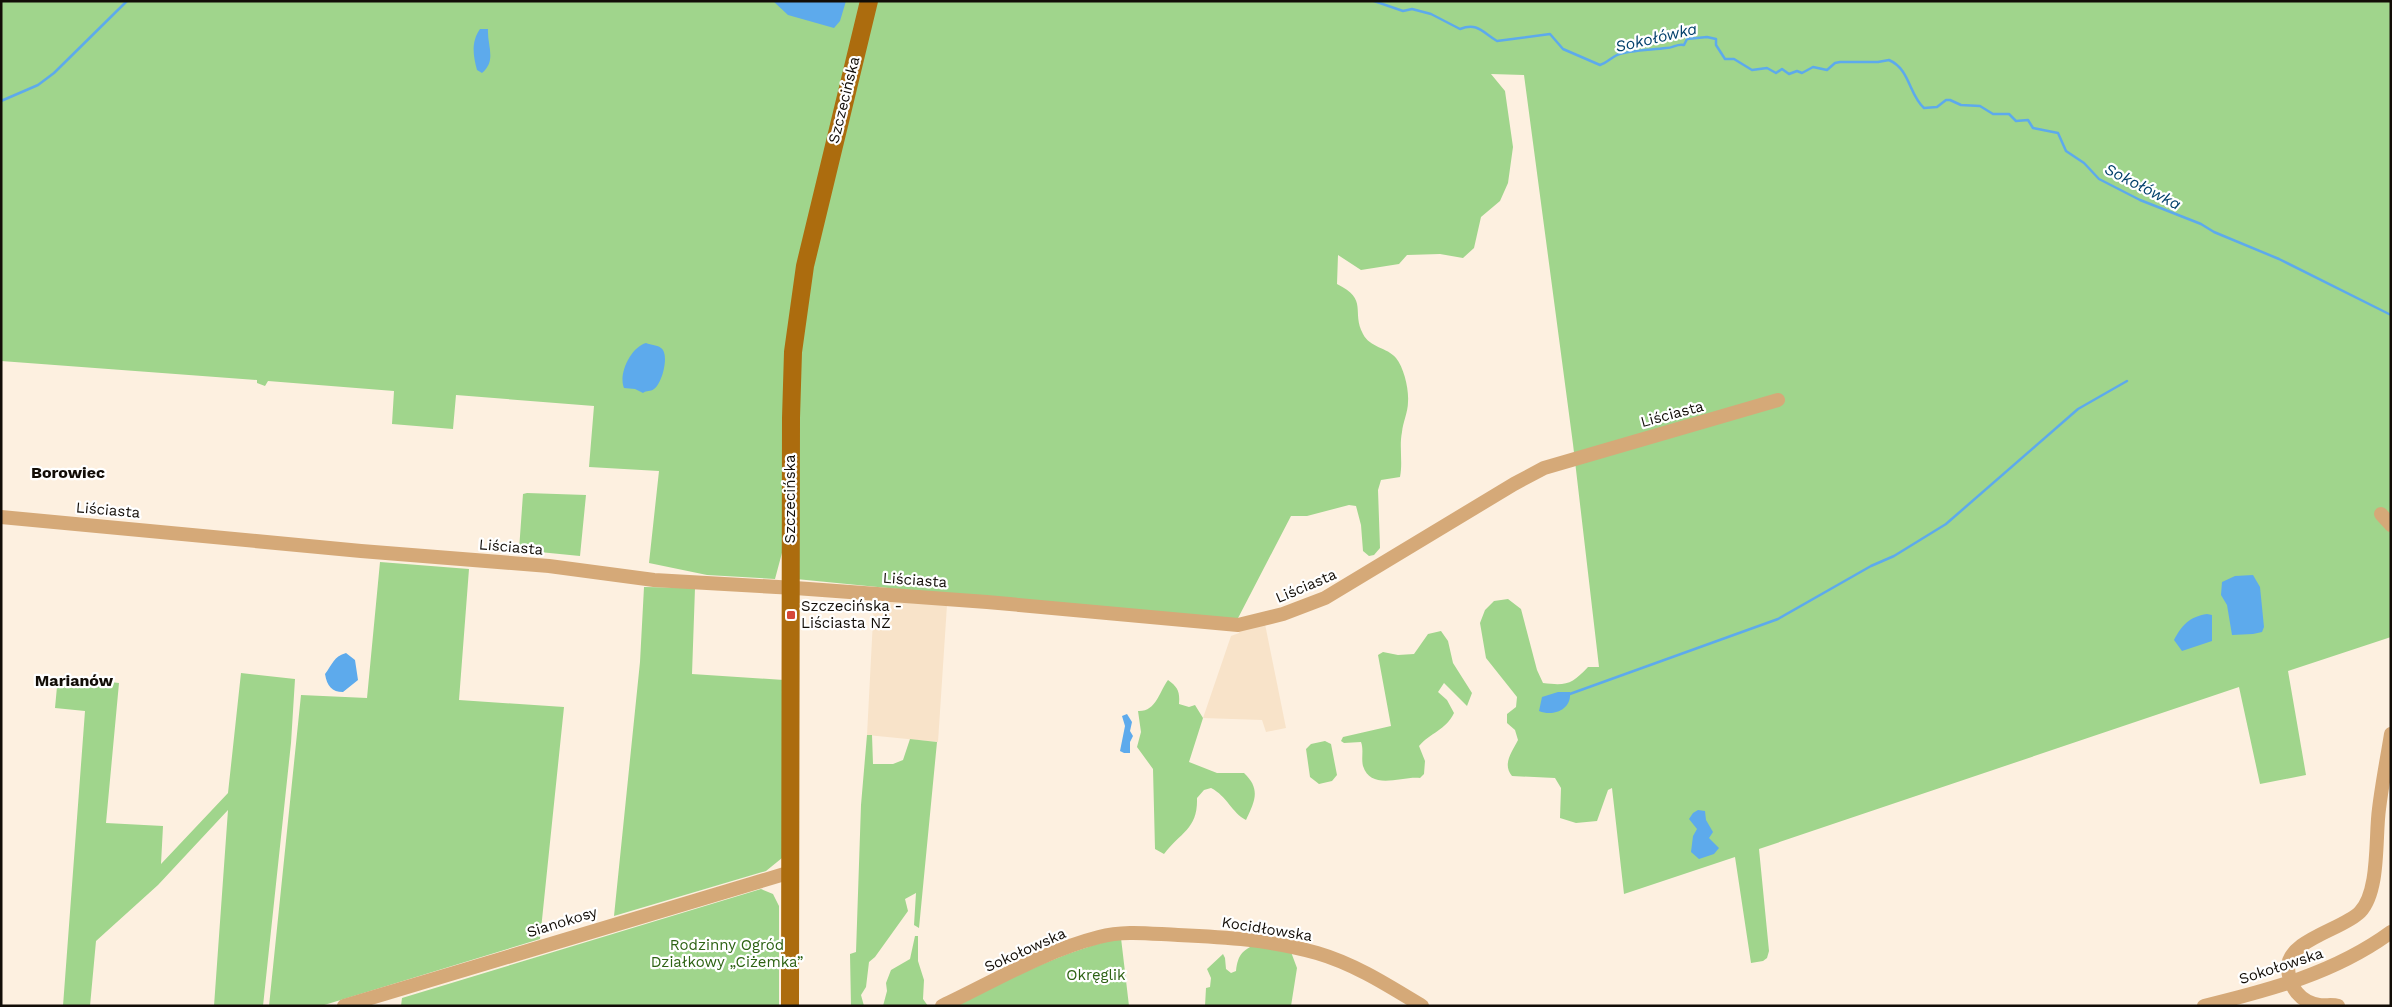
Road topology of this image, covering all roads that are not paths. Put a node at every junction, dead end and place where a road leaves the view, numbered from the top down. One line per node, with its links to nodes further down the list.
1 (868, 1): 6 (main road, Szczecińska)
2 (1778, 400): 6 (street, Liściasta)
3 (2381, 514): 5 (street)
4 (1, 517): 6 (street, Liściasta)
5 (2391, 525)
6 (790, 587): 8 (main road, Szczecińska)
7 (2391, 734): 11 (street)
8 (791, 872): 12 (street, Sianokosy); 13 (main road, Szczecińska)
9 (1123, 932): 14 (street, Sokołowska); 15 (street, Kocidłowska)
10 (2387, 935): 11 (street, Sokołowska)
11 (2292, 983): 16 (street, Sokołowska); 17 (street)
12 (344, 1006)
13 (790, 1006)
14 (942, 1006)
15 (1422, 1006)
16 (2204, 1006)
17 (2338, 1006)

